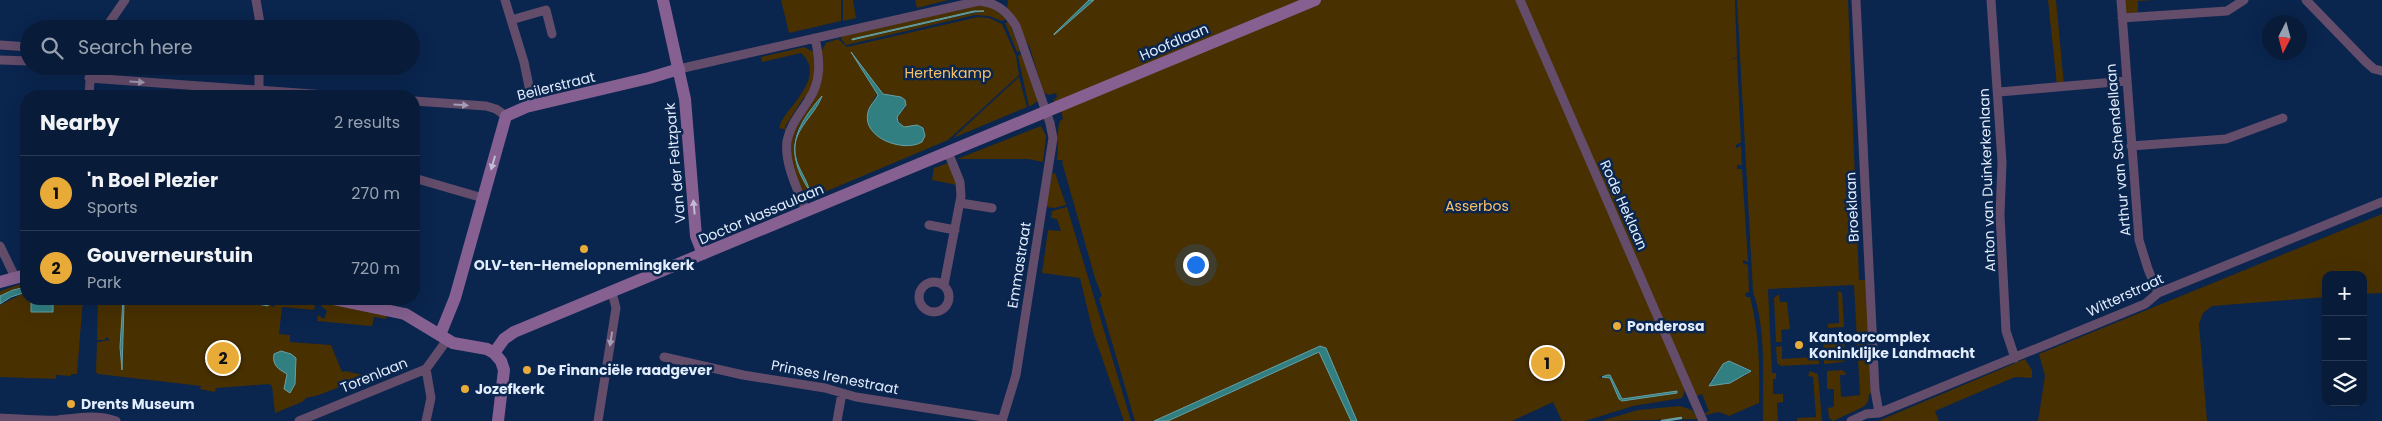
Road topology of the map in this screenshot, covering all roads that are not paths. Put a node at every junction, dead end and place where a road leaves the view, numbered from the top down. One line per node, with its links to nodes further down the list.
1 (125, 0): 13 (street)
2 (256, 0): 14 (street)
3 (505, 0): 15 (street)
4 (663, 0): 22 (street)
5 (1315, 0): 34 (street, Hoofdlaan)
6 (1520, 0): 71 (street, Rode Heklaan)
7 (1856, 0): 62 (street, Broeklaan)
8 (1992, 0): 31 (street, Anton van Duinkerkenlaan)
9 (2121, 0): 12 (street, Arthur van Schendellaan)
10 (2244, 0): 12 (street)
11 (2306, 0): 23 (street)
12 (2122, 18): 27 (street, Arthur van Schendellaan)
13 (111, 20)
14 (259, 20)
15 (511, 20): 16 (street); 33 (street)
16 (552, 34)
17 (815, 38): 22 (street); 34 (street); 44 (street)
18 (0, 45): 19 (street)
19 (20, 46)
20 (0, 60): 21 (street)
21 (20, 61)
22 (679, 69): 33 (street, Beilerstraat); 48 (street, Van der Feltzpark, one-way to 22)
23 (2382, 71)
24 (90, 75): 26 (street)
25 (260, 75): 30 (street)
26 (89, 78): 28 (street); 29 (street, one-way to 29)
27 (2126, 81): 31 (street); 37 (street, Arthur van Schendellaan)
28 (89, 90)
29 (225, 90)
30 (259, 90)
31 (1999, 92): 59 (street, Anton van Duinkerkenlaan)
32 (420, 101): 35 (street, one-way to 35)
33 (533, 106): 35 (street, Beilerstraat)
34 (1046, 112): 38 (street, Doctor Nassaulaan); 65 (street, Emmastraat)
35 (506, 116): 40 (street, Beilerstraat, one-way to 40)
36 (2283, 118): 37 (street)
37 (2131, 146): 54 (street, Arthur van Schendellaan)
38 (948, 152): 42 (street); 44 (street, Doctor Nassaulaan)
39 (420, 180): 40 (street)
40 (484, 198): 56 (street, Beilerstraat)
41 (2382, 202): 54 (street, Witterstraat)
42 (960, 203): 43 (street); 46 (street)
43 (992, 208)
44 (806, 211): 48 (street, Doctor Nassaulaan)
45 (929, 225): 46 (street)
46 (955, 230): 52 (street)
47 (0, 246): 49 (street)
48 (703, 254): 53 (street, Doctor Nassaulaan)
49 (20, 275)
50 (20, 276): 51 (street)
51 (0, 282)
52 (944, 285)
53 (612, 292): 57 (street, Doctor Nassaulaan); 69 (street, one-way to 69)
54 (2158, 294): 59 (street, Witterstraat)
55 (362, 305): 56 (street)
56 (444, 338): 57 (street); 60 (street, Torenlaan)
57 (494, 353): 68 (street)
58 (664, 357): 61 (street, Prinses Irenestraat)
59 (2015, 358): 62 (street, Witterstraat)
60 (426, 369): 66 (street, Torenlaan); 67 (street)
61 (842, 393): 65 (street, Prinses Irenestraat); 70 (street)
62 (1879, 413): 72 (street, Witterstraat)
63 (0, 418): 64 (street)
64 (110, 420)
65 (1002, 420)
66 (299, 421)
67 (426, 421)
68 (498, 421)
69 (598, 421)
70 (837, 421)
71 (1703, 421)
72 (1851, 421)

